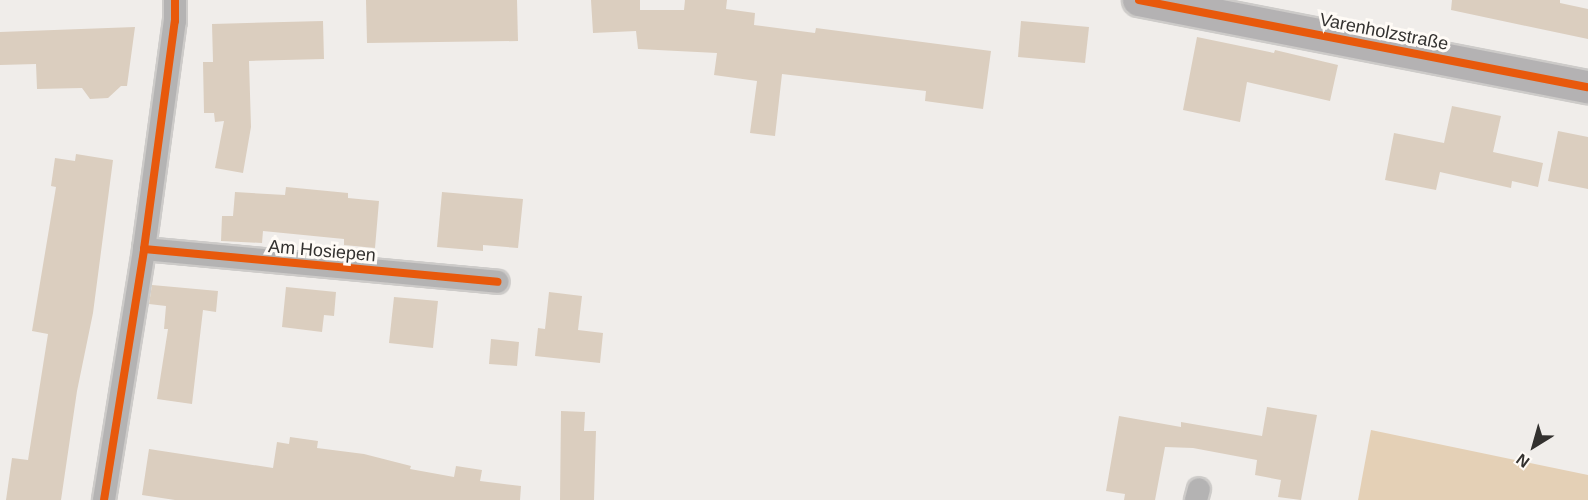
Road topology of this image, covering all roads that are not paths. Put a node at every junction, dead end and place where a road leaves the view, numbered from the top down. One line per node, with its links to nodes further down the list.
1 (175, 0): 4 (street)
2 (1139, 0): 3 (street, Varenholzstraße)
3 (1588, 87)
4 (144, 249): 5 (street, Am Hosiepen); 6 (street)
5 (497, 282)
6 (104, 500)

